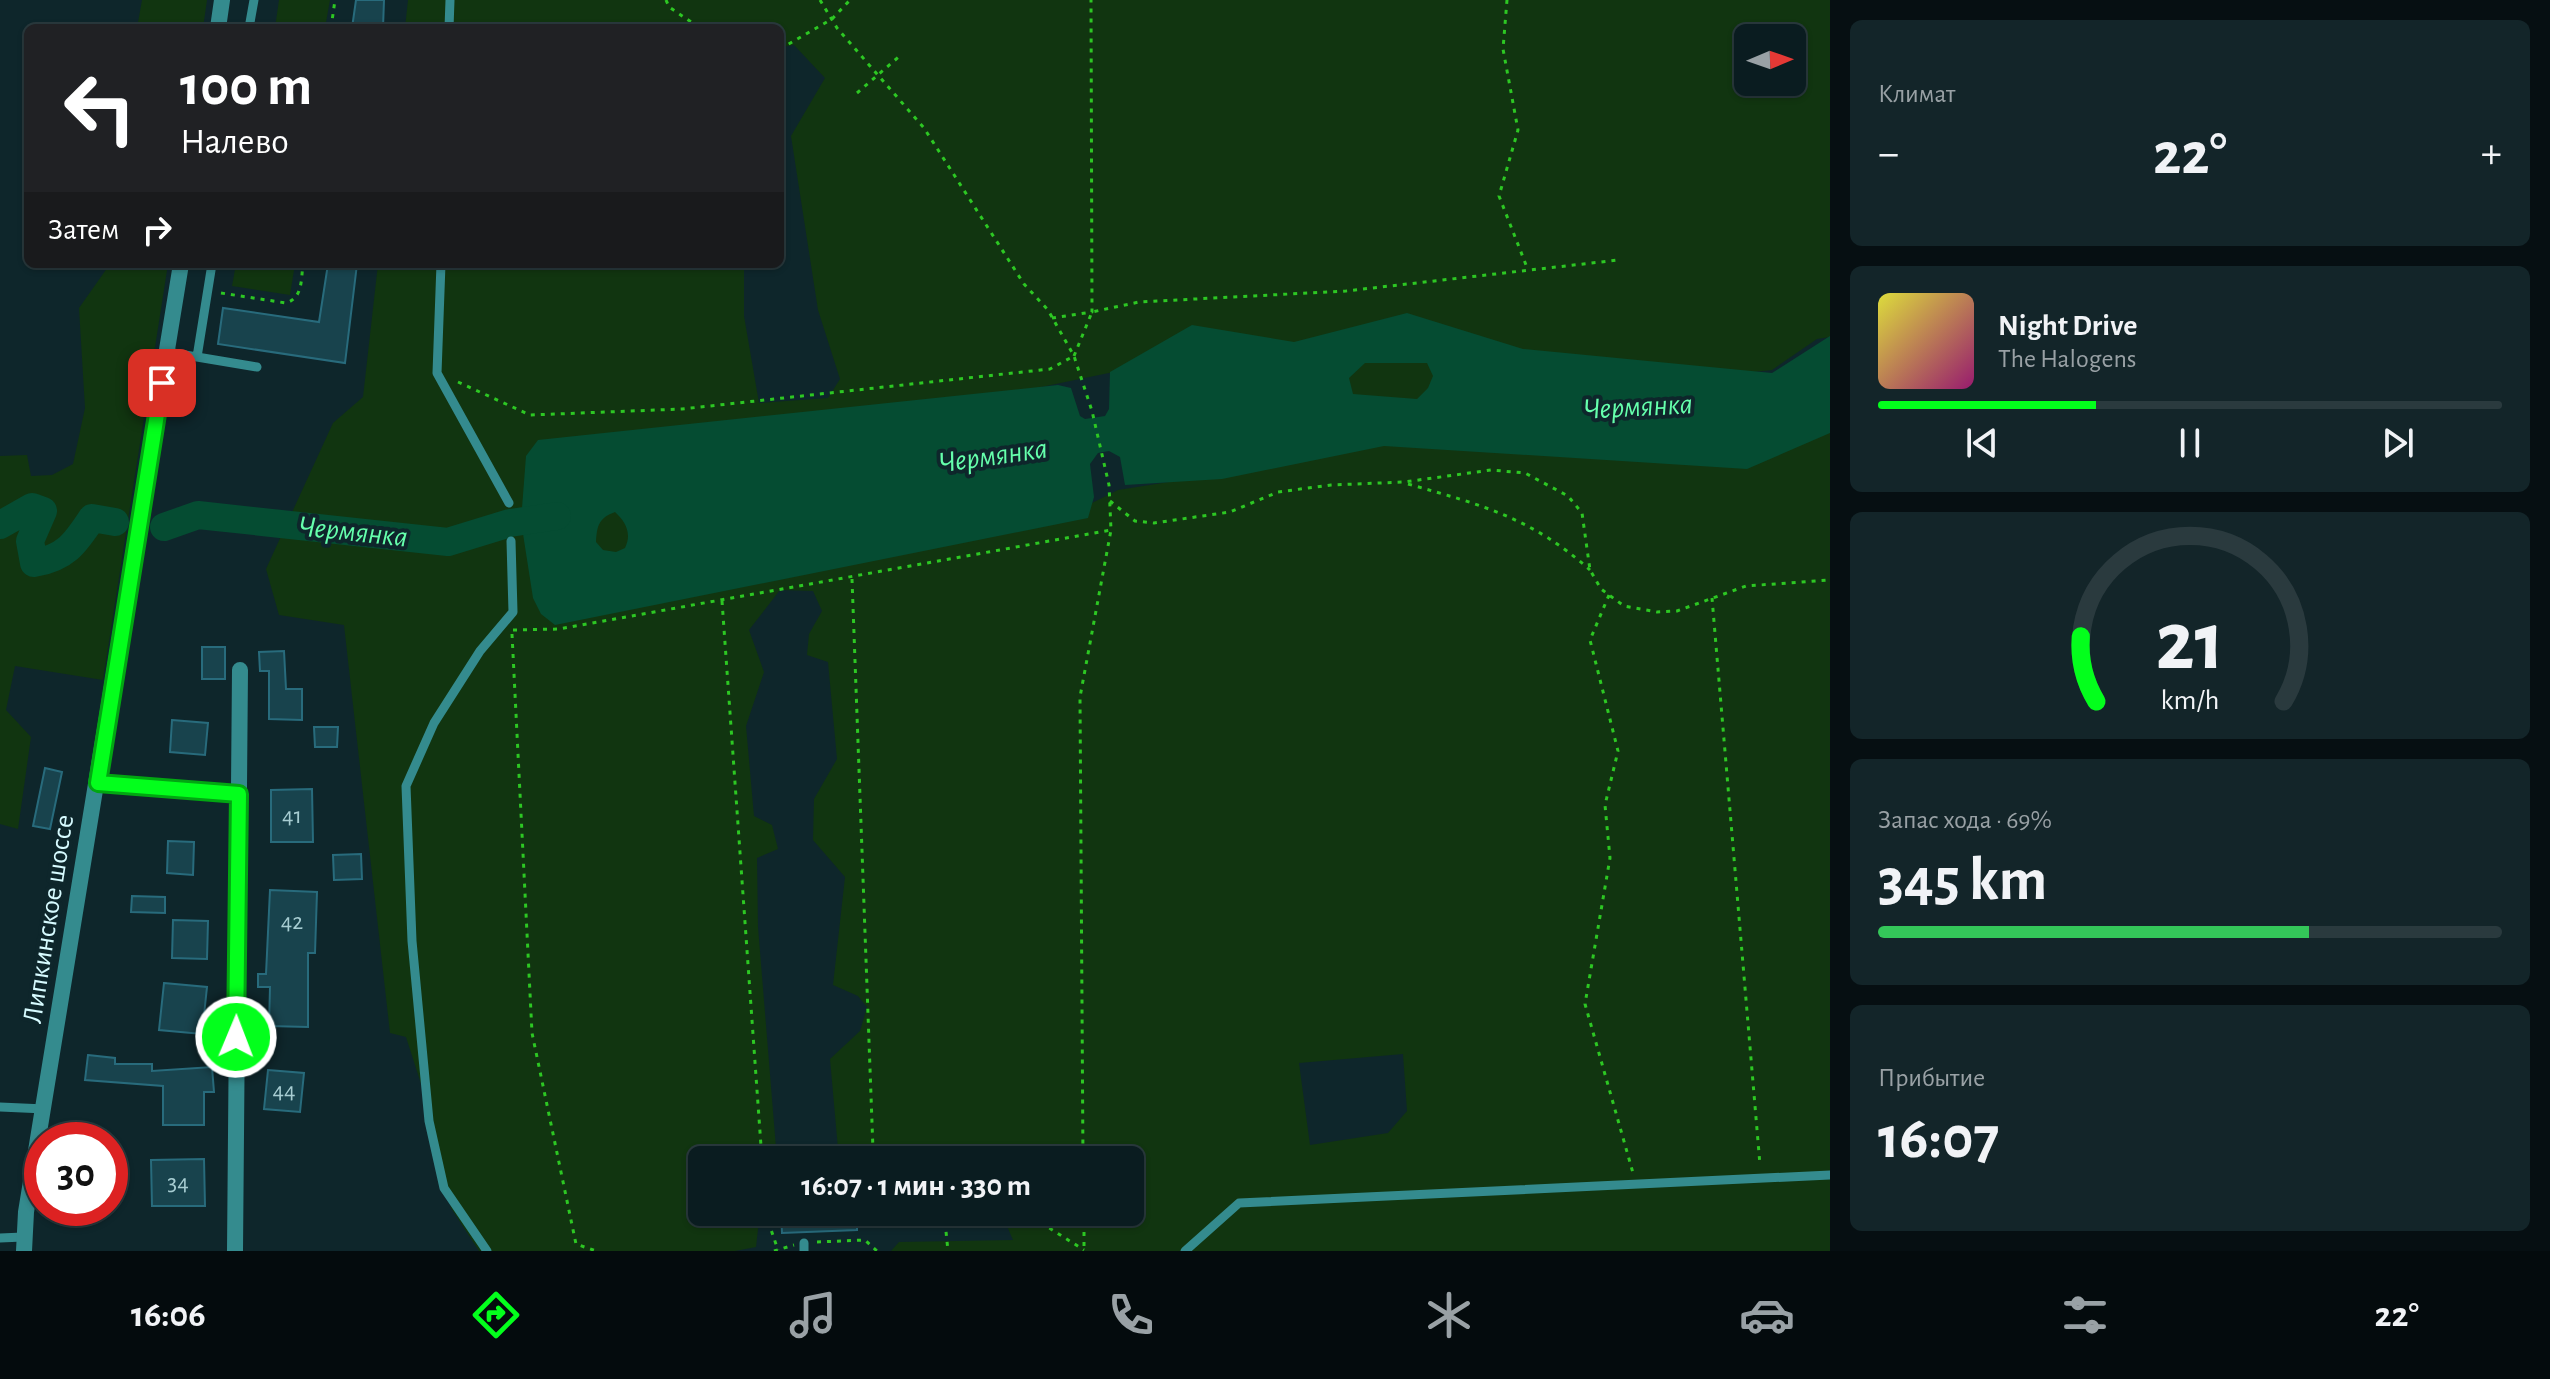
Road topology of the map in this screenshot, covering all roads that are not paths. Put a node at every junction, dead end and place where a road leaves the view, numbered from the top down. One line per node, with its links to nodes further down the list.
1 (222, 0): 4 (street)
2 (254, 0): 5 (lane)
3 (450, 0): 6 (lane)
4 (219, 24)
5 (250, 24)
6 (449, 24)
7 (180, 268): 10 (street, Липкинское шоссе)
8 (211, 268): 11 (lane)
9 (441, 268): 13 (lane)
10 (167, 352): 11 (lane); 16 (street, Липкинское шоссе)
11 (197, 357): 12 (lane)
12 (257, 367)
13 (509, 503)
14 (511, 541): 24 (lane)
15 (240, 670): 17 (street)
16 (98, 783): 17 (street); 19 (street, Липкинское шоссе)
17 (239, 794): 23 (street)
18 (0, 1107): 19 (lane)
19 (45, 1109): 22 (street, Липкинское шоссе)
20 (1830, 1175): 25 (lane)
21 (0, 1238): 22 (lane)
22 (24, 1244)
23 (235, 1251)
24 (487, 1251)
25 (1185, 1251)

